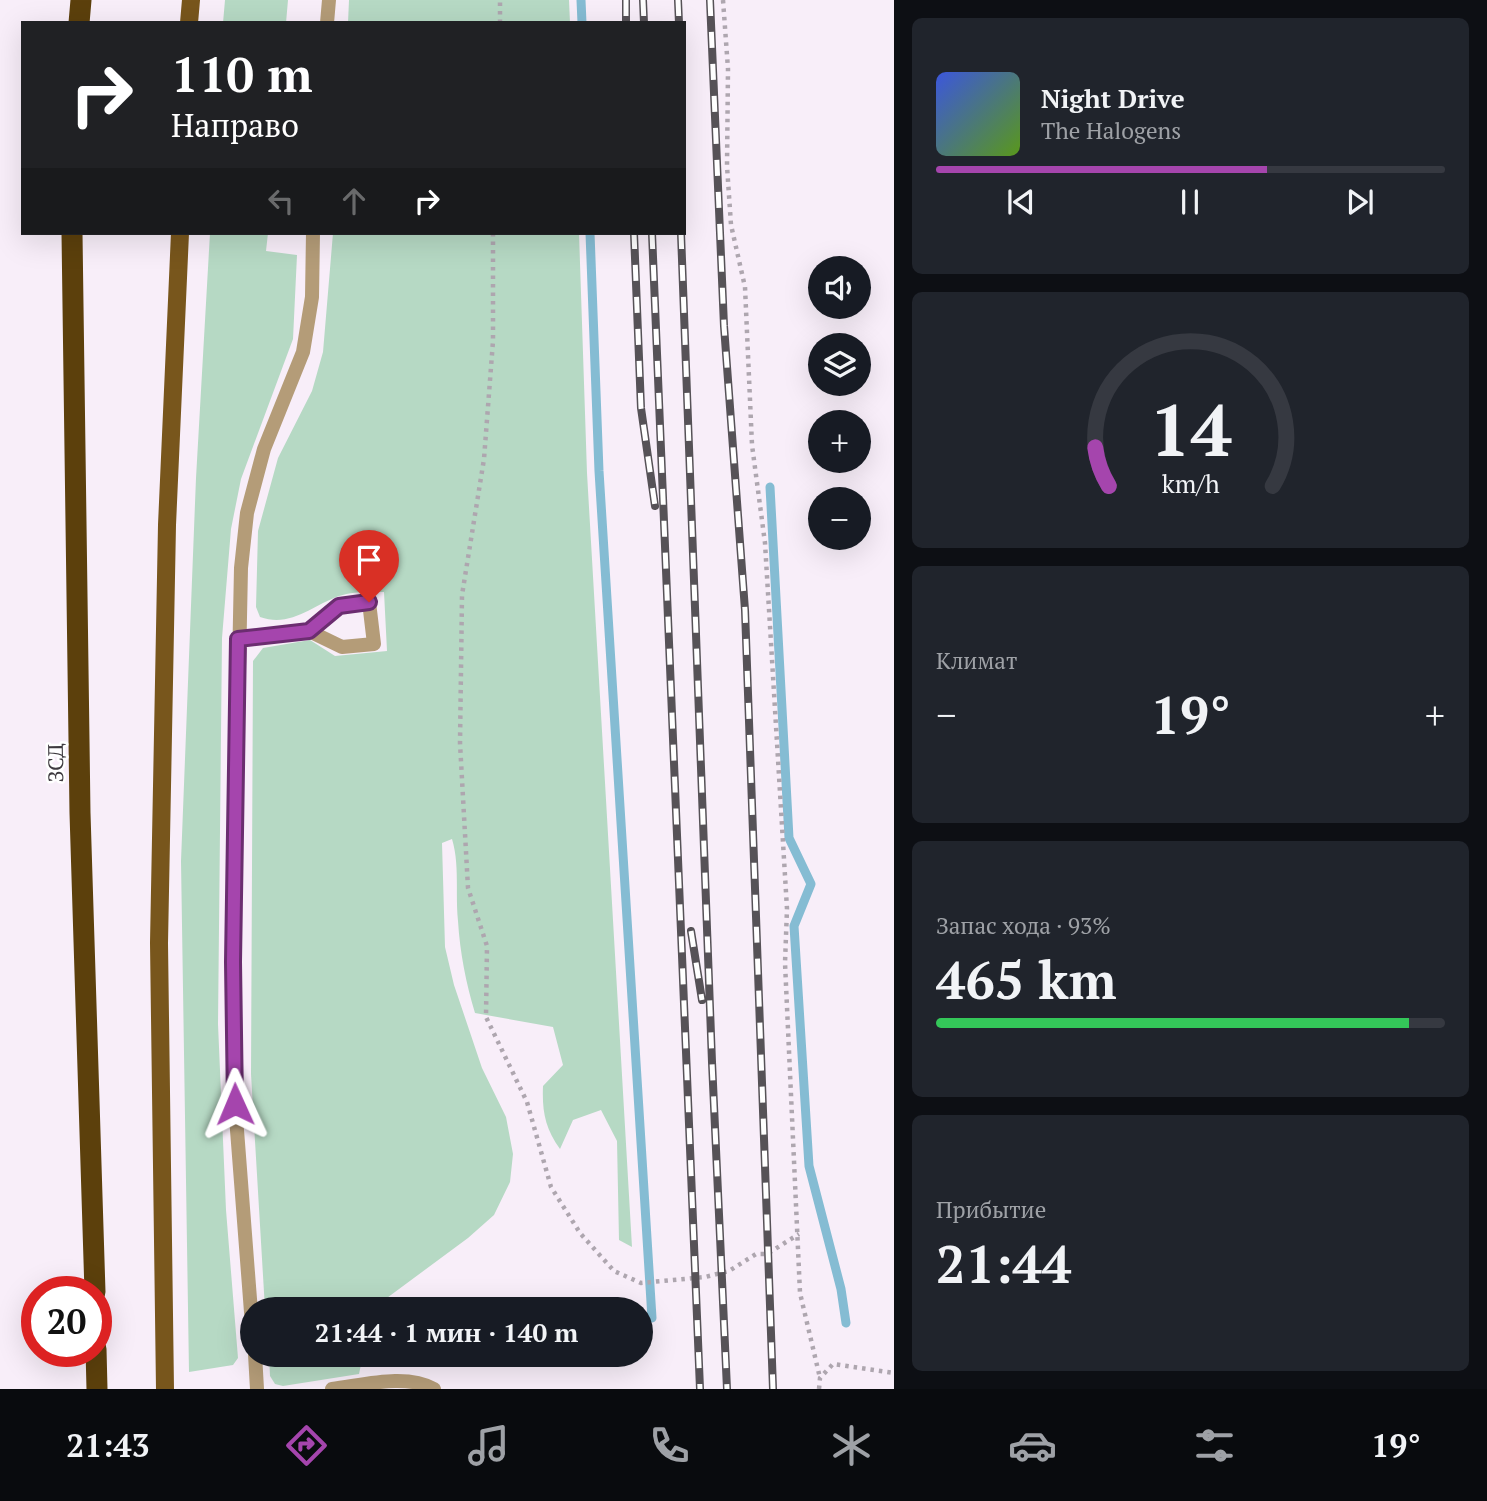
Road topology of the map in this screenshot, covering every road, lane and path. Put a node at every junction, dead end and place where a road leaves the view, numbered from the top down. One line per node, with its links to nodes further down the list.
1 (81, 0): 6 (highway)
2 (191, 0): 7 (main road)
3 (329, 0): 8 (lane)
4 (500, 0): 9 (path)
5 (723, 0): 16 (path)
6 (79, 21)
7 (189, 21)
8 (327, 21)
9 (500, 21)
10 (72, 235): 17 (highway, ЗСД)
11 (180, 235): 24 (main road)
12 (313, 235): 15 (lane)
13 (493, 235): 16 (path)
14 (309, 631): 14 (lane); 15 (lane)
15 (238, 639): 18 (lane)
16 (799, 1234): 22 (path)
17 (94, 1276)
18 (250, 1297)
19 (96, 1367): 23 (highway)
20 (256, 1367): 25 (lane)
21 (894, 1373): 22 (path)
22 (820, 1378): 28 (path)
23 (97, 1389)
24 (165, 1389)
25 (257, 1389)
26 (332, 1389): 27 (lane)
27 (434, 1389)
28 (819, 1389)

